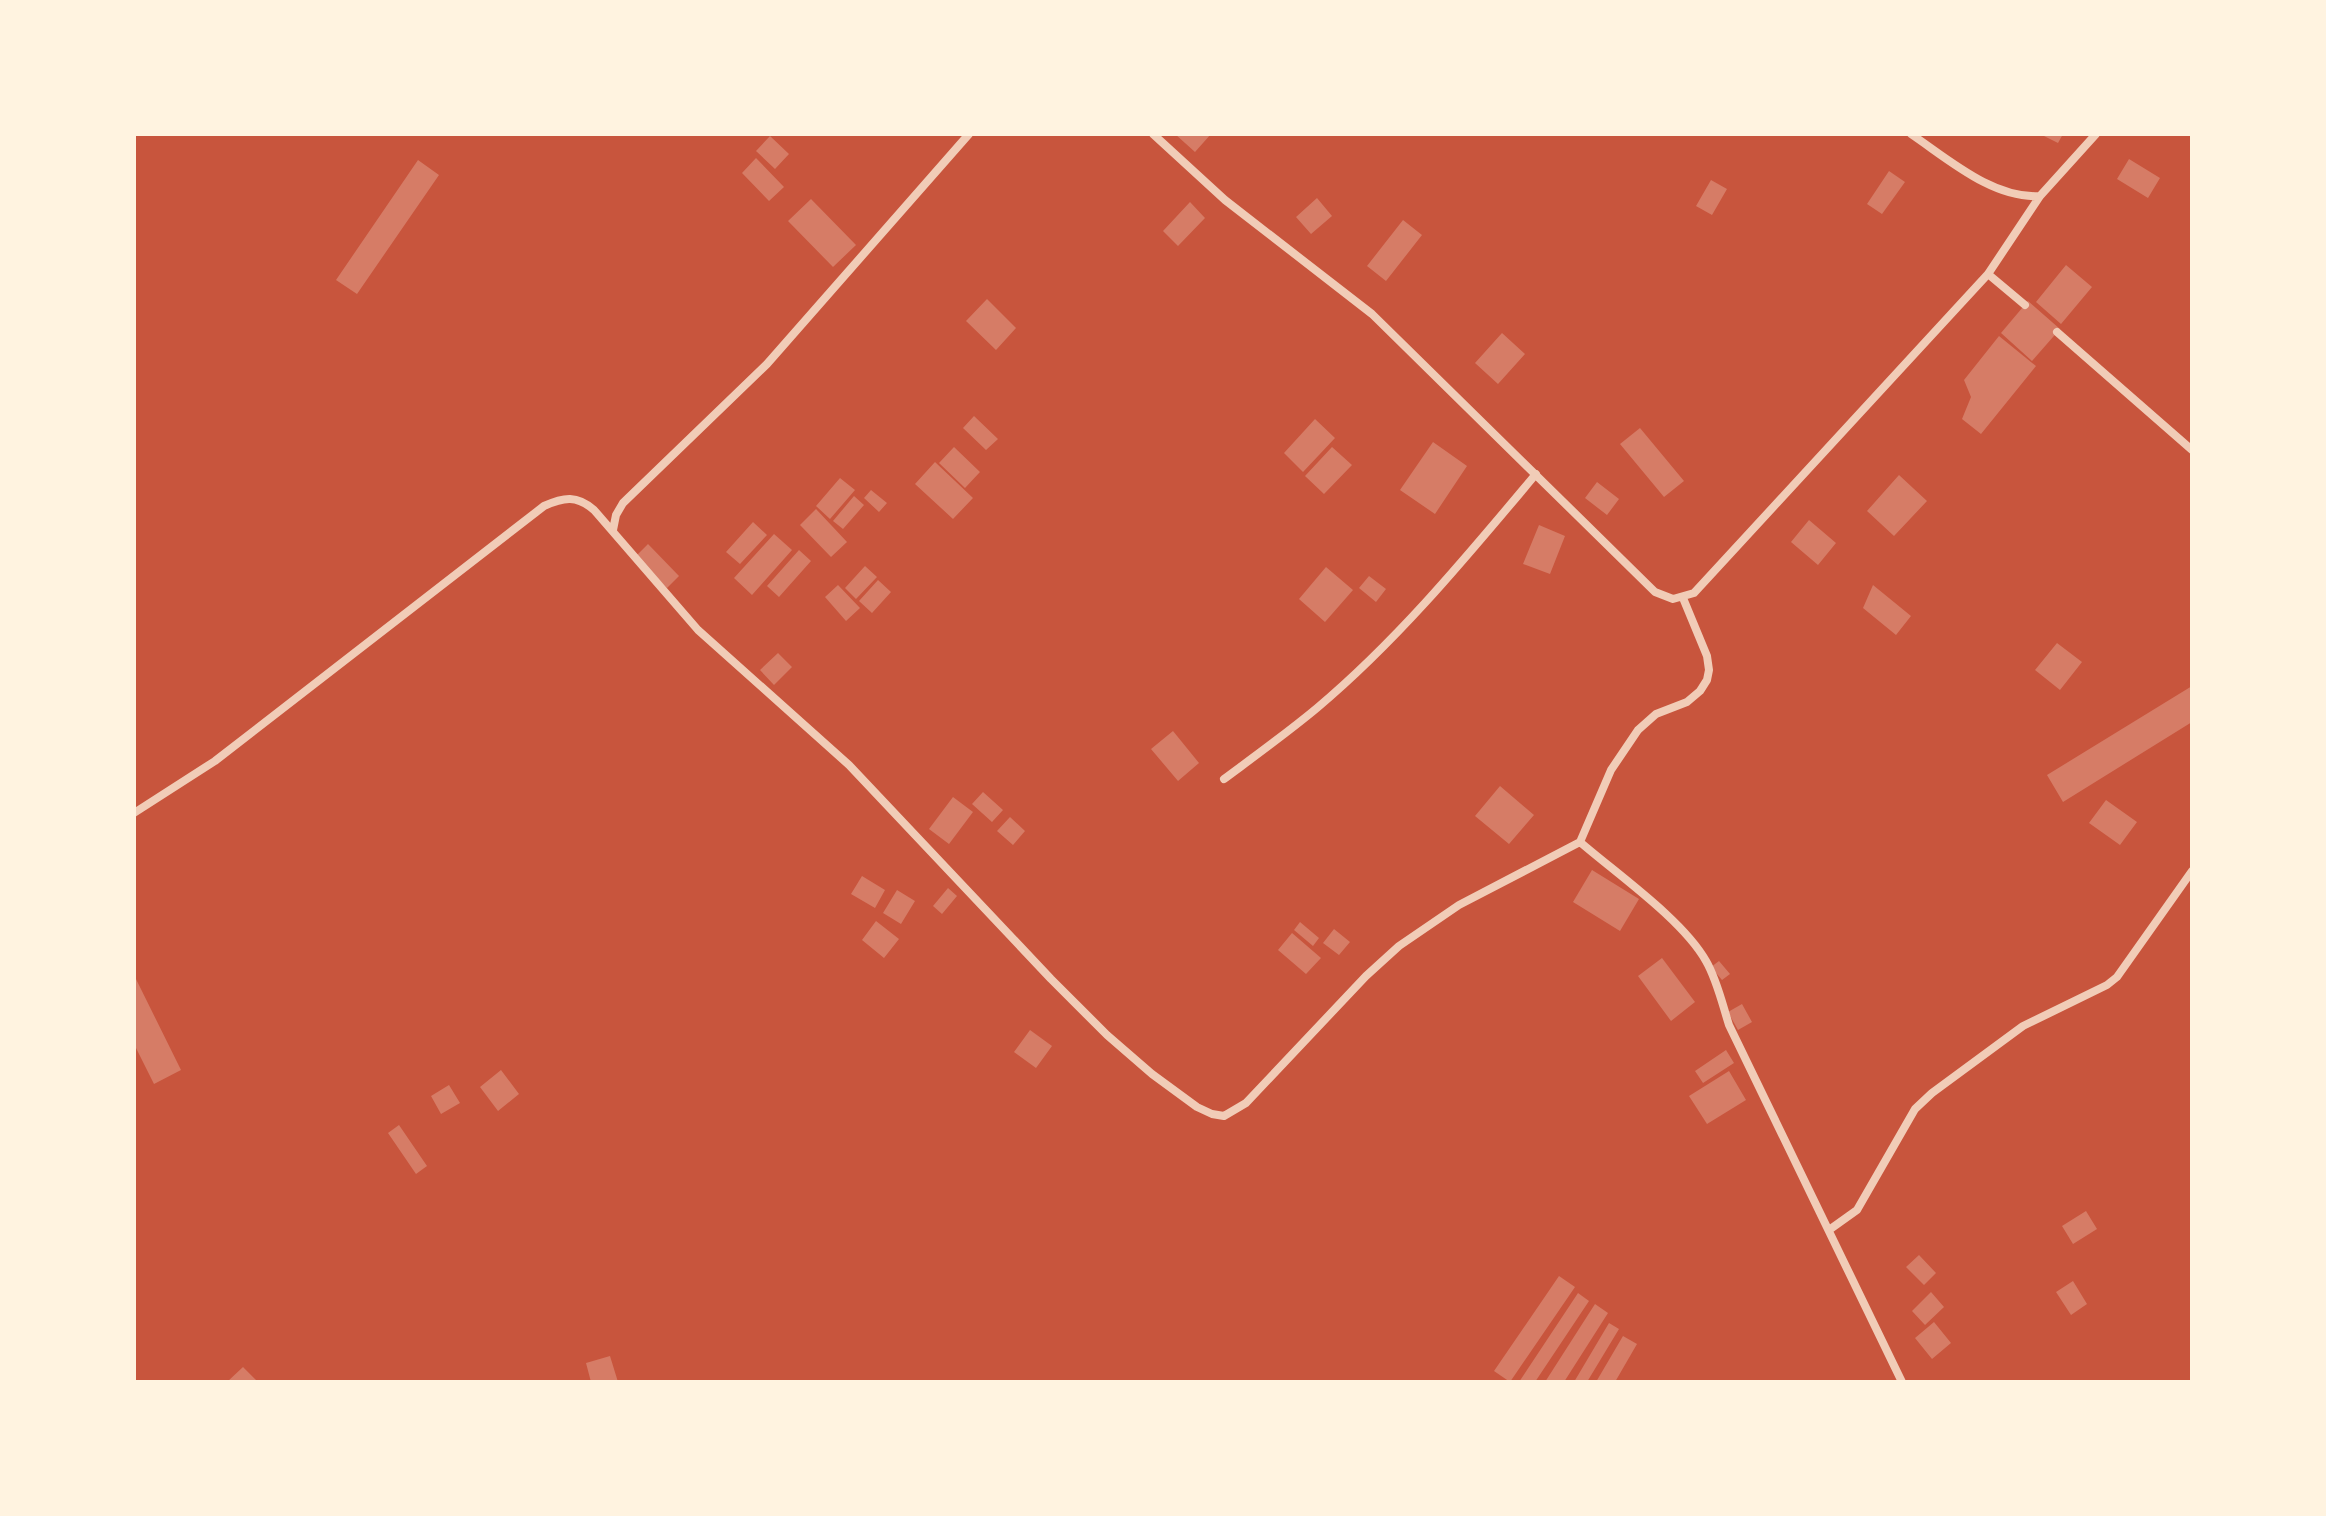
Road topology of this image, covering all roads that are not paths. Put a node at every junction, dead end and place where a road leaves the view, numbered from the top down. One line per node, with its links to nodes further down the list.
1 (969, 134): 11 (street)
2 (1153, 134): 10 (street)
3 (1911, 134): 5 (street)
4 (2096, 134): 5 (street)
5 (2040, 196): 6 (street)
6 (1988, 274): 7 (street); 12 (street)
7 (2025, 305)
8 (2057, 332): 9 (street)
9 (2192, 450)
10 (1536, 474): 12 (street); 13 (street)
11 (613, 530): 14 (street); 15 (street)
12 (1683, 598): 15 (street)
13 (1224, 779)
14 (134, 813)
15 (1580, 842): 17 (street)
16 (2192, 871): 17 (street)
17 (1829, 1230): 18 (street)
18 (1902, 1382)

